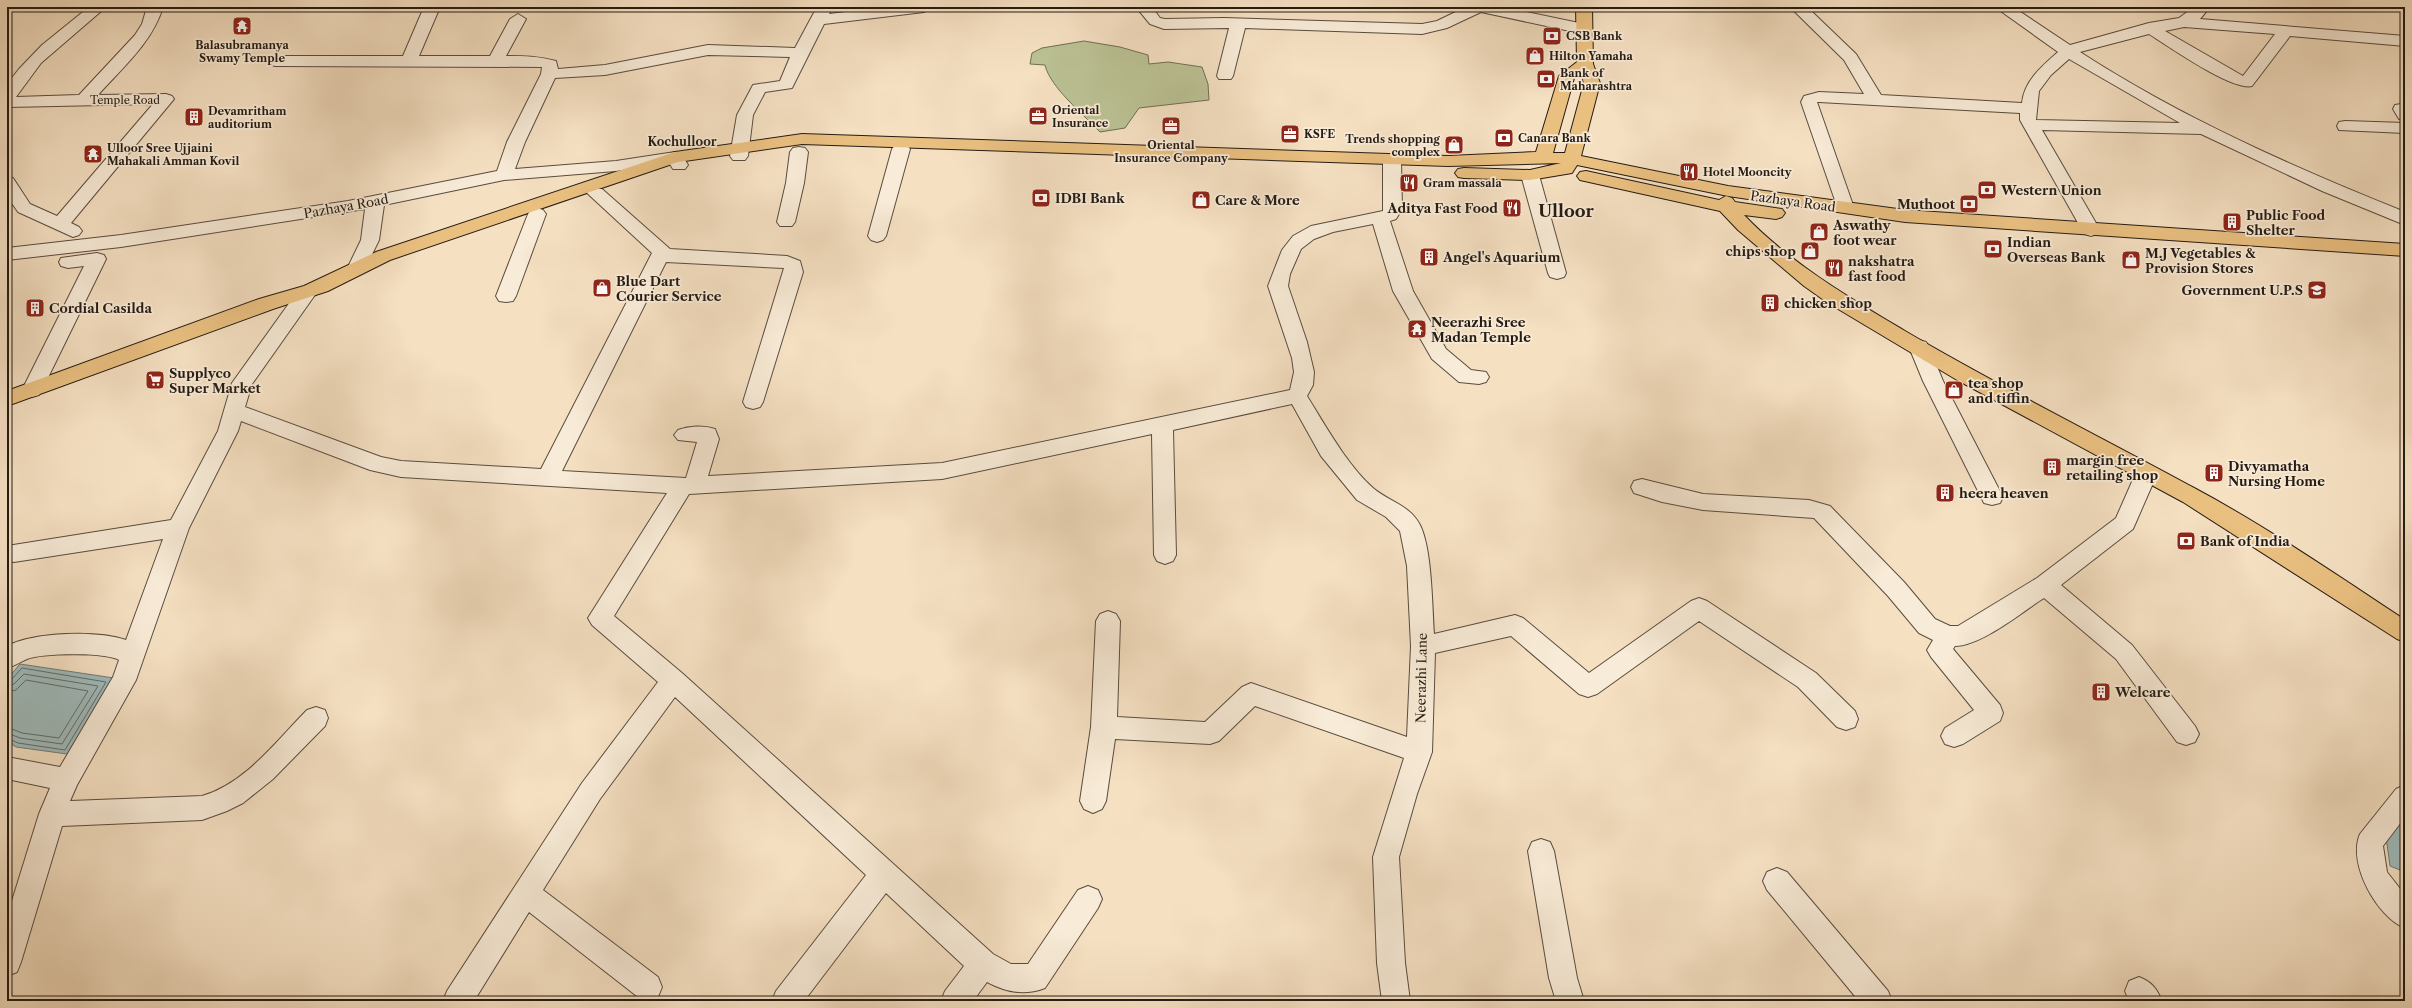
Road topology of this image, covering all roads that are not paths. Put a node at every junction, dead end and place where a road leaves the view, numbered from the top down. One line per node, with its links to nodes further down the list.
1 (98, 7): 27 (street)
2 (155, 7): 28 (street, Temple Road)
3 (432, 7): 22 (street)
4 (924, 7): 11 (street)
5 (1144, 7): 14 (street)
6 (1479, 7): 14 (street); 16 (street)
7 (1584, 7): 16 (main road)
8 (1798, 7): 29 (street)
9 (2003, 7): 19 (street)
10 (2202, 7): 13 (street)
11 (823, 13): 20 (street)
12 (518, 19): 23 (street)
13 (2184, 22): 15 (street); 17 (street)
14 (1238, 24): 26 (street)
15 (2149, 28): 17 (street); 19 (street)
16 (1584, 29): 24 (main road)
17 (2286, 30): 18 (street)
18 (2405, 41)
19 (2068, 51): 31 (street); 35 (street)
20 (800, 53): 25 (street); 37 (street)
21 (275, 61): 22 (street)
22 (408, 62): 23 (street)
23 (495, 62): 25 (street)
24 (1584, 64): 39 (main road); 41 (main road)
25 (549, 74): 43 (street)
26 (1225, 76)
27 (7, 98)
28 (84, 100): 30 (street); 55 (street, Temple Road)
29 (1876, 100): 31 (street); 50 (street)
30 (7, 102)
31 (2030, 108): 32 (street)
32 (2031, 125): 35 (street); 56 (street)
33 (2346, 126): 34 (street)
34 (2405, 128)
35 (2206, 129): 53 (street)
36 (901, 149): 38 (main road); 42 (main road); 57 (street)
37 (739, 152): 38 (main road); 40 (main road); 42 (main road)
38 (799, 152): 54 (street)
39 (1543, 157): 41 (main road); 42 (main road)
40 (677, 161): 43 (street, Pazhaya Road); 47 (main road); 65 (main road)
41 (1569, 164): 44 (main road); 46 (main road); 48 (main road, Pazhaya Road)
42 (1393, 166): 44 (main road); 52 (street)
43 (504, 175): 49 (street, Pazhaya Road)
44 (1530, 175): 66 (street)
45 (7, 182): 55 (street)
46 (1653, 191): 48 (main road); 59 (main road)
47 (596, 193): 51 (main road); 62 (street)
48 (1727, 199): 50 (main road, Pazhaya Road); 59 (main road); 63 (main road)
49 (374, 202): 58 (street, Pazhaya Road); 65 (street)
50 (1845, 208): 56 (main road, Pazhaya Road)
51 (537, 214): 67 (main road); 68 (street)
52 (1380, 218): 70 (street); 72 (street)
53 (2405, 219)
54 (786, 222)
55 (59, 224): 58 (street)
56 (2091, 230): 60 (main road, Pazhaya Road)
57 (877, 236)
58 (121, 241): 61 (street, Pazhaya Road)
59 (1764, 243): 69 (main road)
60 (2405, 250)
61 (7, 254)
62 (665, 256): 74 (street); 79 (street)
63 (2405, 262)
64 (48, 264): 71 (street)
65 (356, 269): 67 (main road)
66 (1557, 273)
67 (307, 292): 71 (main road); 75 (street)
68 (506, 296)
69 (1920, 347): 78 (main road); 82 (street)
70 (1478, 377)
71 (32, 390): 73 (main road)
72 (1297, 396): 76 (street); 90 (street, Neerazhi Lane)
73 (7, 399)
74 (754, 402)
75 (234, 411): 79 (street); 83 (street)
76 (1162, 426): 80 (street); 85 (street)
77 (685, 434): 80 (street)
78 (2146, 474): 86 (street); 88 (main road)
79 (548, 477): 80 (street)
80 (689, 486): 93 (street)
81 (1642, 488): 89 (street)
82 (1992, 497)
83 (178, 528): 84 (street); 91 (street)
84 (14, 553)
85 (1165, 554)
86 (2045, 585): 89 (street); 97 (street)
87 (1108, 621): 96 (street)
88 (2405, 632)
89 (1948, 636): 98 (street)
90 (1423, 646): 95 (street); 99 (street, Neerazhi Lane)
91 (132, 656): 92 (street); 101 (street)
92 (7, 658)
93 (673, 680): 106 (street); 108 (street)
94 (316, 718): 104 (street)
95 (1846, 719)
96 (1104, 727): 99 (street); 103 (street)
97 (2186, 734)
98 (1954, 736)
99 (1419, 752): 117 (street, Neerazhi Lane)
100 (7, 768): 101 (street)
101 (66, 780): 104 (street)
102 (2405, 797): 110 (street)
103 (1092, 801)
104 (52, 814): 111 (street)
105 (1540, 851): 118 (street)
106 (884, 873): 112 (street); 115 (street)
107 (1777, 881): 119 (street)
108 (526, 893): 113 (street); 114 (street)
109 (1088, 899): 112 (street)
110 (2405, 915)
111 (7, 962)
112 (983, 964): 116 (street)
113 (648, 987)
114 (457, 1001)
115 (786, 1001)
116 (955, 1001)
117 (1396, 1001)
118 (1570, 1001)
119 (1878, 1001)

